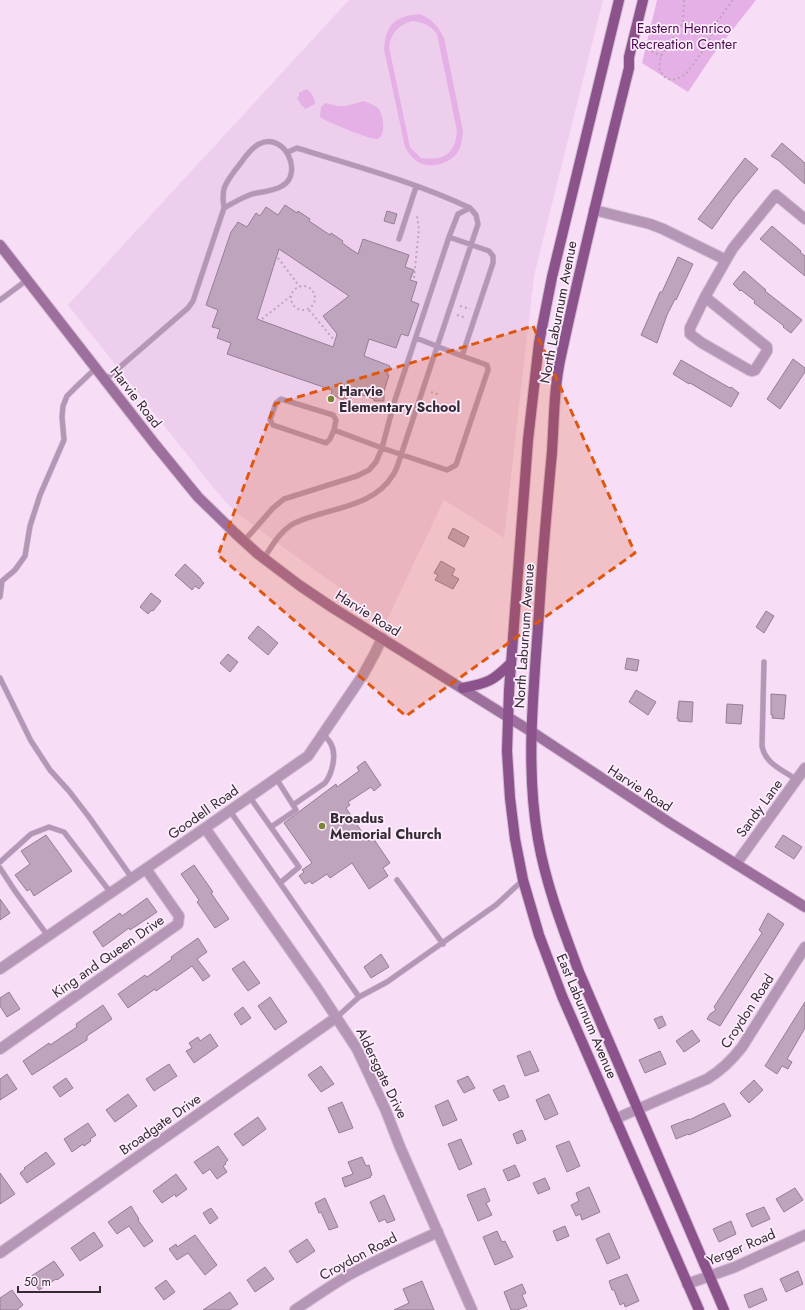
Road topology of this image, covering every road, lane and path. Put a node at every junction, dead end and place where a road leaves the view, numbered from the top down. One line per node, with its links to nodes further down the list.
1 (619, 0): 50 (main road, North Laburnum Avenue)
2 (644, 0): 12 (main road, North Laburnum Avenue)
3 (684, 0): 6 (path)
4 (733, 0): 6 (path)
5 (647, 49): 6 (path)
6 (661, 56)
7 (288, 152): 8 (lane); 9 (lane); 9 (lane)
8 (416, 187): 10 (lane); 11 (lane)
9 (224, 208): 37 (lane)
10 (470, 208): 14 (lane); 17 (lane)
11 (408, 210): 15 (lane); 20 (path)
12 (594, 210): 19 (street); 54 (main road, North Laburnum Avenue)
13 (805, 219): 19 (street)
14 (450, 237): 17 (lane); 32 (lane)
15 (398, 239)
16 (0, 245): 21 (street, Harvie Road)
17 (471, 245): 34 (lane); 35 (lane)
18 (272, 250): 22 (path)
19 (726, 260): 24 (street)
20 (414, 278)
21 (27, 280): 25 (lane); 36 (street, Harvie Road)
22 (300, 287): 23 (path); 28 (path)
23 (291, 296): 28 (path); 31 (path)
24 (705, 297): 24 (street)
25 (0, 300)
26 (460, 306): 27 (path)
27 (470, 309)
28 (309, 310): 33 (path)
29 (457, 314): 30 (path)
30 (466, 318)
31 (258, 322)
32 (416, 338): 34 (lane); 43 (lane)
33 (335, 341)
34 (437, 347): 35 (lane); 44 (lane)
35 (462, 356): 44 (lane)
36 (96, 368): 37 (street, Harvie Road); 47 (lane)
37 (105, 380): 45 (street, Harvie Road)
38 (431, 392): 39 (path)
39 (440, 395)
40 (425, 409): 41 (path)
41 (435, 412)
42 (334, 430): 42 (lane); 43 (lane)
43 (382, 448): 44 (lane); 45 (lane)
44 (401, 455): 46 (lane)
45 (244, 541): 46 (street, Harvie Road)
46 (264, 558): 48 (street, Harvie Road)
47 (0, 597)
48 (382, 638): 52 (street, Harvie Road); 55 (street, Goodell Road)
49 (764, 662): 58 (lane)
50 (511, 663): 52 (main road); 53 (main road, North Laburnum Avenue)
51 (0, 678): 68 (lane)
52 (463, 688): 53 (street, Harvie Road)
53 (508, 717): 54 (street, Harvie Road); 70 (main road, East Laburnum Avenue)
54 (532, 732): 65 (street, Harvie Road); 81 (main road, East Laburnum Avenue)
55 (323, 734): 57 (street, Goodell Road); 60 (lane)
56 (805, 768): 58 (street, Sandy Lane)
57 (276, 778): 59 (street, Goodell Road); 60 (lane)
58 (797, 780): 65 (street, Sandy Lane)
59 (249, 796): 61 (street, Goodell Road); 62 (lane)
60 (293, 805): 62 (lane)
61 (230, 811): 63 (street, Goodell Road); 71 (lane)
62 (271, 827): 71 (lane)
63 (205, 828): 67 (street, Goodell Road); 79 (street, Aldersgate Drive)
64 (0, 862): 72 (lane)
65 (736, 864): 73 (street, Harvie Road)
66 (0, 868): 74 (lane)
67 (146, 869): 68 (street, Goodell Road); 80 (street, King and Queen Drive)
68 (132, 878): 72 (street, Goodell Road)
69 (397, 880): 75 (lane)
70 (523, 880): 75 (lane); 82 (main road, East Laburnum Avenue)
71 (280, 883): 78 (lane)
72 (112, 893): 74 (street, Goodell Road)
73 (805, 908)
74 (48, 936): 77 (street, Goodell Road)
75 (443, 944): 78 (lane)
76 (805, 947): 81 (street, Croydon Road)
77 (0, 969)
78 (359, 997): 79 (lane)
79 (337, 1017): 83 (street, Aldersgate Drive); 85 (street, Broadgate Drive)
80 (0, 1049)
81 (638, 1109): 82 (street, Croydon Road); 86 (main road, East Laburnum Avenue)
82 (615, 1119): 87 (main road, East Laburnum Avenue)
83 (438, 1232): 88 (street, Croydon Road); 89 (street, Aldersgate Drive)
84 (805, 1234): 86 (street, Yerger Road)
85 (0, 1253)
86 (710, 1276): 87 (street, Yerger Road); 91 (main road, East Laburnum Avenue)
87 (688, 1284): 90 (main road, East Laburnum Avenue)
88 (295, 1310)
89 (472, 1310)
90 (699, 1310)
91 (724, 1310)

